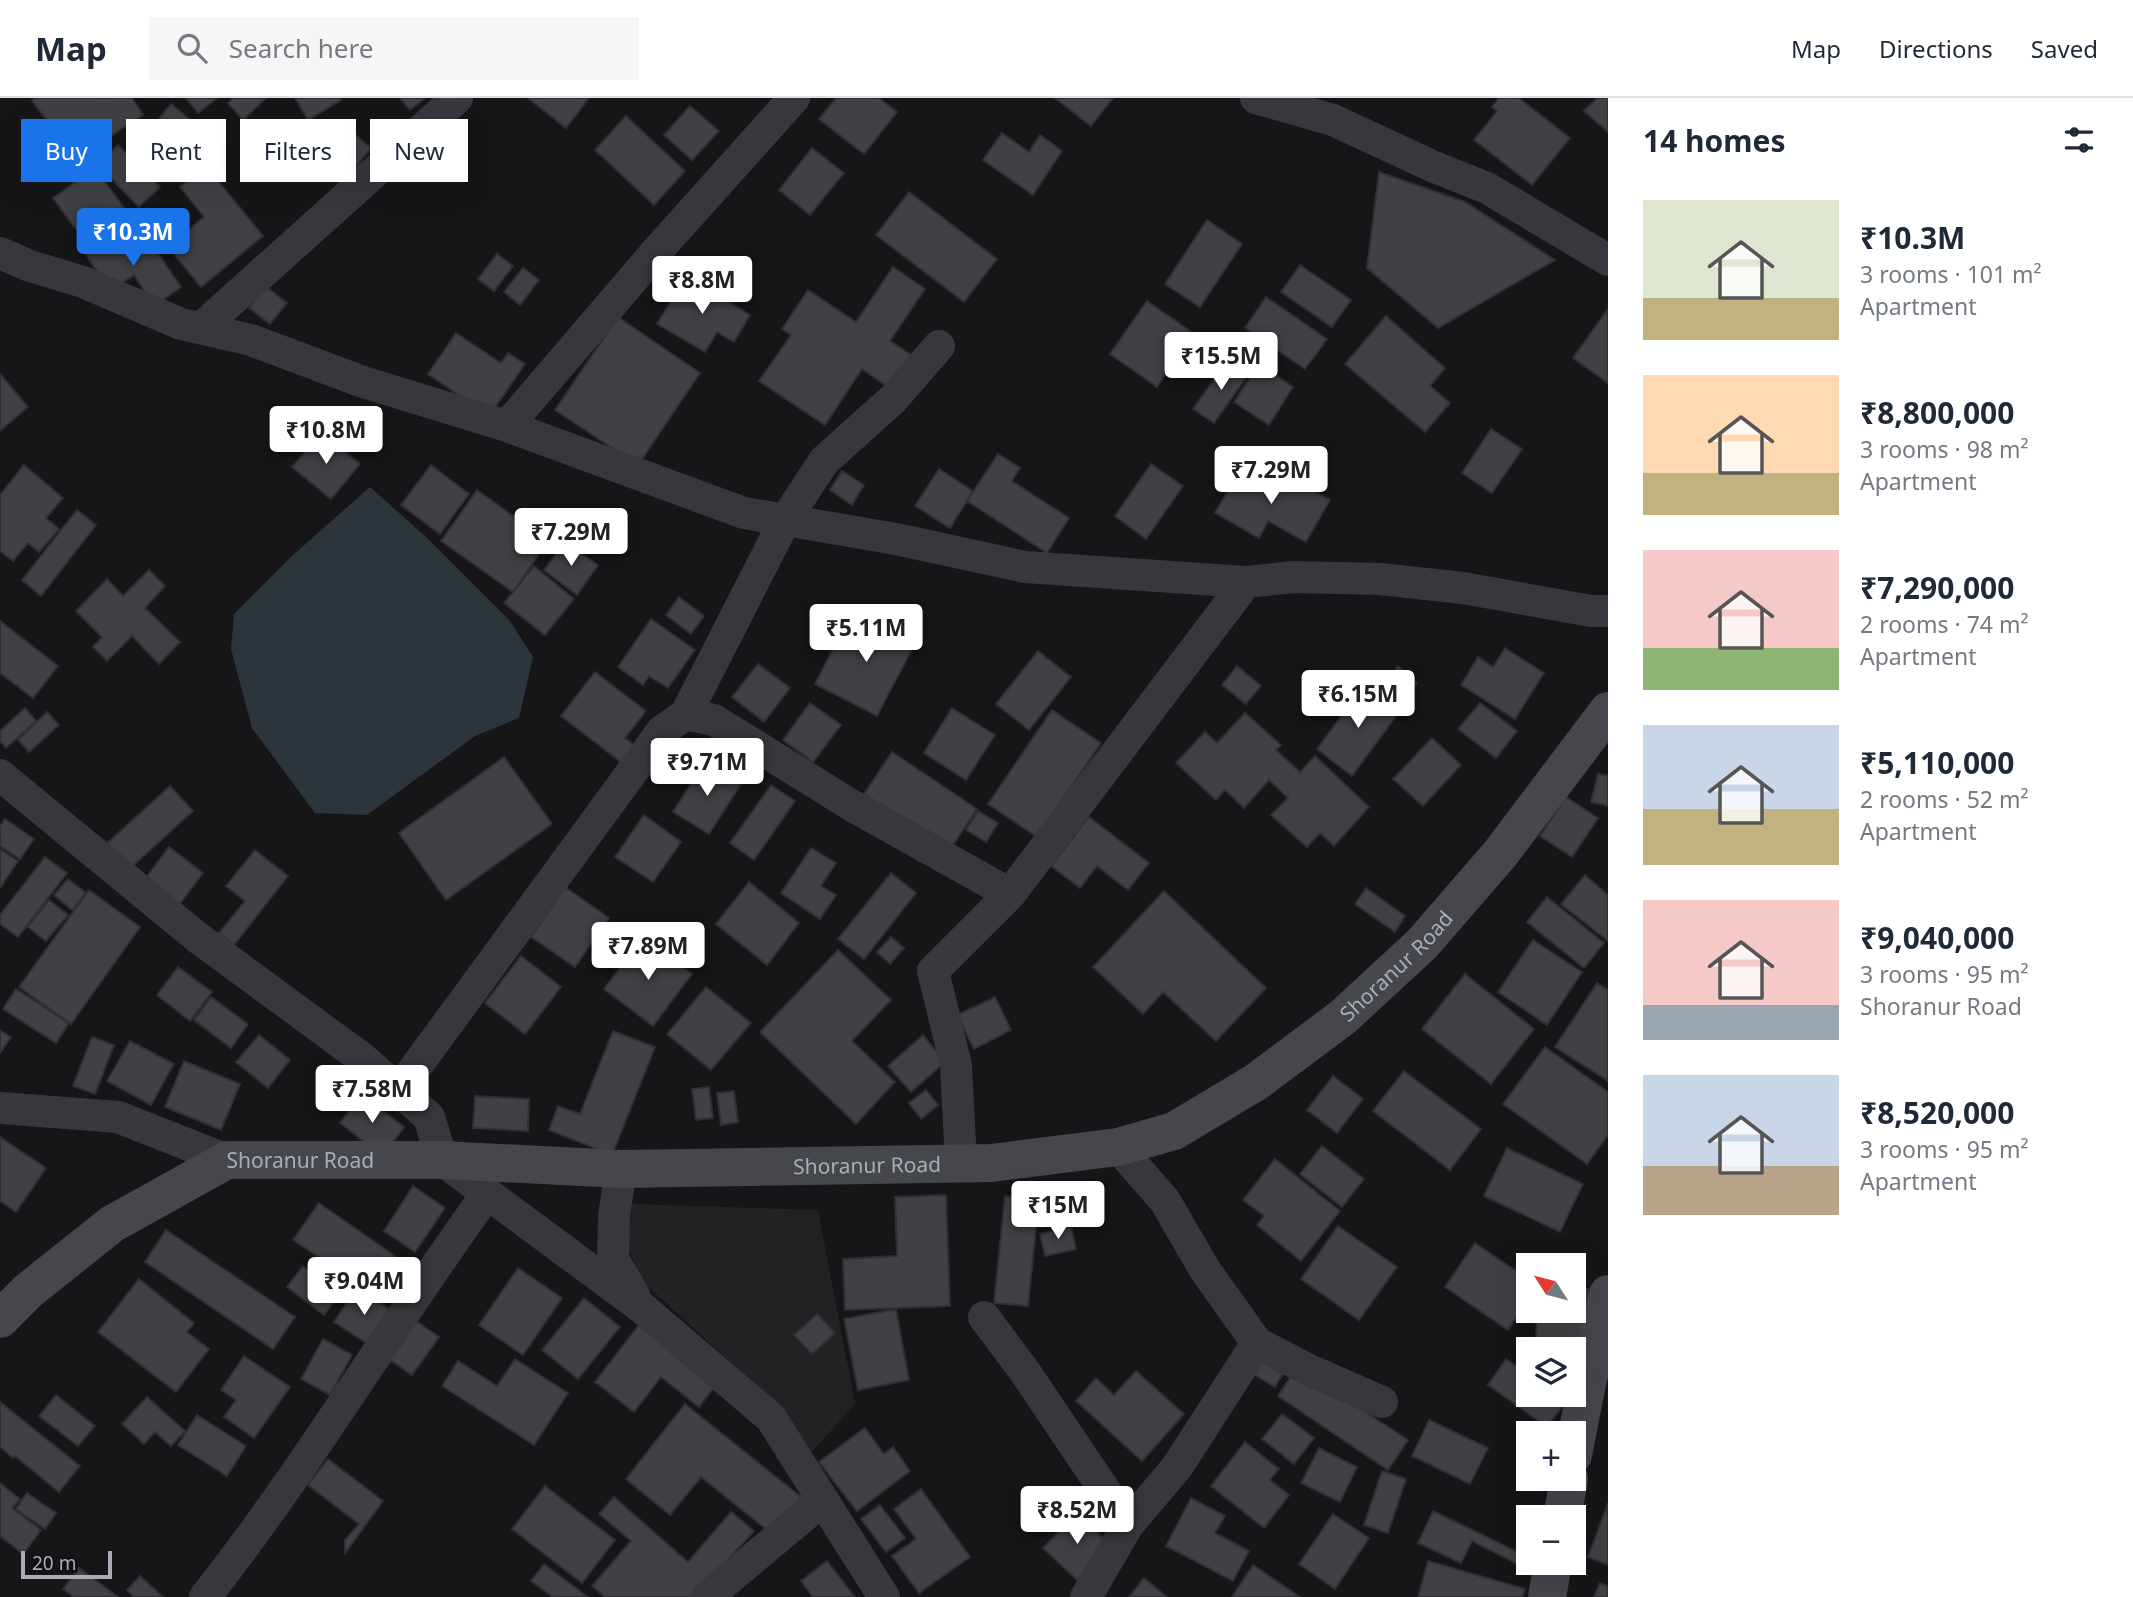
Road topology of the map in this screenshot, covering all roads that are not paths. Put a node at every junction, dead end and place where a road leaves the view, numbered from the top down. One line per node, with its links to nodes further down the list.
1 (457, 98): 6 (street)
2 (794, 98): 8 (street)
3 (1256, 98): 5 (street)
4 (0, 253): 6 (street)
5 (1608, 260)
6 (201, 328): 8 (street)
7 (939, 346): 9 (street)
8 (507, 426): 9 (street)
9 (784, 522): 10 (street); 13 (street)
10 (1246, 582): 11 (street); 15 (street)
11 (1608, 611)
12 (1608, 711): 18 (main road, Shoranur Road)
13 (686, 714): 15 (street); 16 (street)
14 (0, 775): 16 (street)
15 (1010, 894): 21 (street)
16 (399, 1090): 20 (street)
17 (0, 1108): 19 (street)
18 (1118, 1147): 21 (main road, Shoranur Road); 28 (street)
19 (227, 1160): 20 (main road, Shoranur Road); 27 (main road, Shoranur Road)
20 (442, 1160): 22 (main road, Shoranur Road); 23 (street)
21 (961, 1164): 22 (main road, Shoranur Road)
22 (621, 1169): 25 (street)
23 (487, 1194): 25 (street); 34 (street)
24 (1608, 1294): 30 (main road)
25 (642, 1308): 31 (street)
26 (984, 1317): 32 (street)
27 (0, 1319)
28 (1257, 1343): 29 (street); 32 (street)
29 (1382, 1402)
30 (1580, 1421)
31 (823, 1500): 35 (street); 36 (street)
32 (1128, 1525): 37 (street)
33 (1551, 1575): 38 (main road)
34 (205, 1597)
35 (707, 1597)
36 (884, 1597)
37 (1086, 1597)
38 (1547, 1597)

